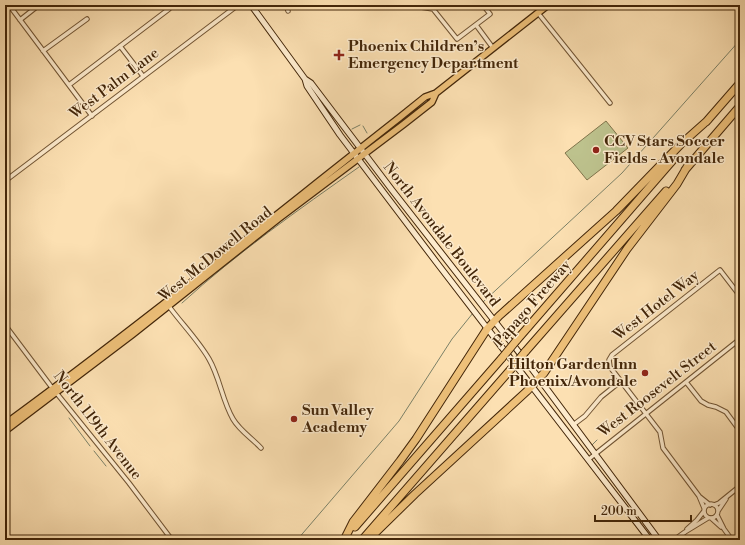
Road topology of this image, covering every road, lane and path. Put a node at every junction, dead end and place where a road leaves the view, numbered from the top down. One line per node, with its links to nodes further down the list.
1 (9, 5): 13 (street)
2 (38, 5): 13 (street)
3 (172, 5): 15 (street)
4 (238, 5): 18 (street, West Palm Lane)
5 (251, 5): 19 (main road, North Avondale Boulevard)
6 (286, 5): 10 (street)
7 (408, 5): 14 (street)
8 (483, 5): 14 (street)
9 (548, 5): 11 (main road, West McDowell Road)
10 (288, 11)
11 (538, 13): 16 (main road, West McDowell Road); 23 (street)
12 (87, 19): 17 (street)
13 (20, 20): 17 (street)
14 (476, 25): 16 (street)
15 (120, 46): 18 (street); 21 (street)
16 (493, 48): 22 (main road, West McDowell Road)
17 (43, 51): 21 (street)
18 (143, 76): 25 (street, West Palm Lane)
19 (305, 79): 27 (main road, North Avondale Boulevard); 28 (main road, North Avondale Boulevard)
20 (740, 83): 26 (highway, Papago Freeway)
21 (69, 85): 25 (street)
22 (436, 93): 27 (main road, West McDowell Road); 29 (main road, West McDowell Road)
23 (610, 103)
24 (740, 106): 31 (highway, Papago Freeway)
25 (92, 116): 32 (street, West Palm Lane)
26 (708, 120): 37 (highway); 66 (highway, Papago Freeway, bridge)
27 (360, 148): 28 (main road, West McDowell Road); 29 (main road, North Avondale Boulevard)
28 (354, 153): 30 (main road, North Avondale Boulevard); 36 (main road, West McDowell Road)
29 (365, 154): 30 (main road, West McDowell Road); 33 (main road, North Avondale Boulevard)
30 (359, 159): 34 (main road, North Avondale Boulevard); 36 (main road, West McDowell Road)
31 (687, 167): 43 (highway); 68 (highway, Papago Freeway, bridge)
32 (5, 181)
33 (421, 227): 34 (main road); 37 (main road, North Avondale Boulevard)
34 (414, 232): 39 (main road, North Avondale Boulevard)
35 (740, 296): 44 (street, West Hotel Way)
36 (168, 304): 47 (main road, West McDowell Road); 53 (street)
37 (495, 321): 39 (highway); 43 (main road, North Avondale Boulevard)
38 (5, 325): 40 (street, North 119th Avenue)
39 (487, 329): 46 (main road, North Avondale Boulevard); 66 (highway)
40 (7, 332): 41 (street); 47 (street, North 119th Avenue)
41 (5, 337)
42 (740, 339): 45 (street, West Roosevelt Street)
43 (539, 379): 46 (highway); 50 (main road, North Avondale Boulevard)
44 (621, 381): 48 (street); 50 (street)
45 (686, 382): 48 (street, West Roosevelt Street); 52 (street)
46 (531, 387): 55 (main road, North Avondale Boulevard); 69 (highway)
47 (55, 391): 49 (main road, West McDowell Road); 51 (main road, West McDowell Road); 67 (street, North 119th Avenue)
48 (646, 413): 54 (street, West Roosevelt Street); 57 (street)
49 (5, 424)
50 (573, 425): 54 (main road, North Avondale Boulevard)
51 (5, 431)
52 (740, 431)
53 (261, 448)
54 (595, 454): 55 (street, West Roosevelt Street); 72 (main road, North Avondale Boulevard)
55 (589, 459): 63 (main road, North Avondale Boulevard)
56 (740, 486): 58 (street)
57 (699, 496): 59 (street); 60 (street)
58 (728, 497): 59 (street); 61 (street)
59 (712, 505): 60 (street); 61 (street)
60 (704, 510): 62 (street); 65 (street)
61 (717, 513): 62 (street); 64 (street)
62 (709, 518): 64 (street); 65 (street)
63 (639, 525): 70 (main road, North Avondale Boulevard); 71 (main road)
64 (724, 529): 74 (street)
65 (685, 532): 73 (street)
66 (344, 539)
67 (172, 540)
68 (362, 540)
69 (368, 540)
70 (650, 540)
71 (654, 540)
72 (659, 540)
73 (674, 540)
74 (732, 540)

